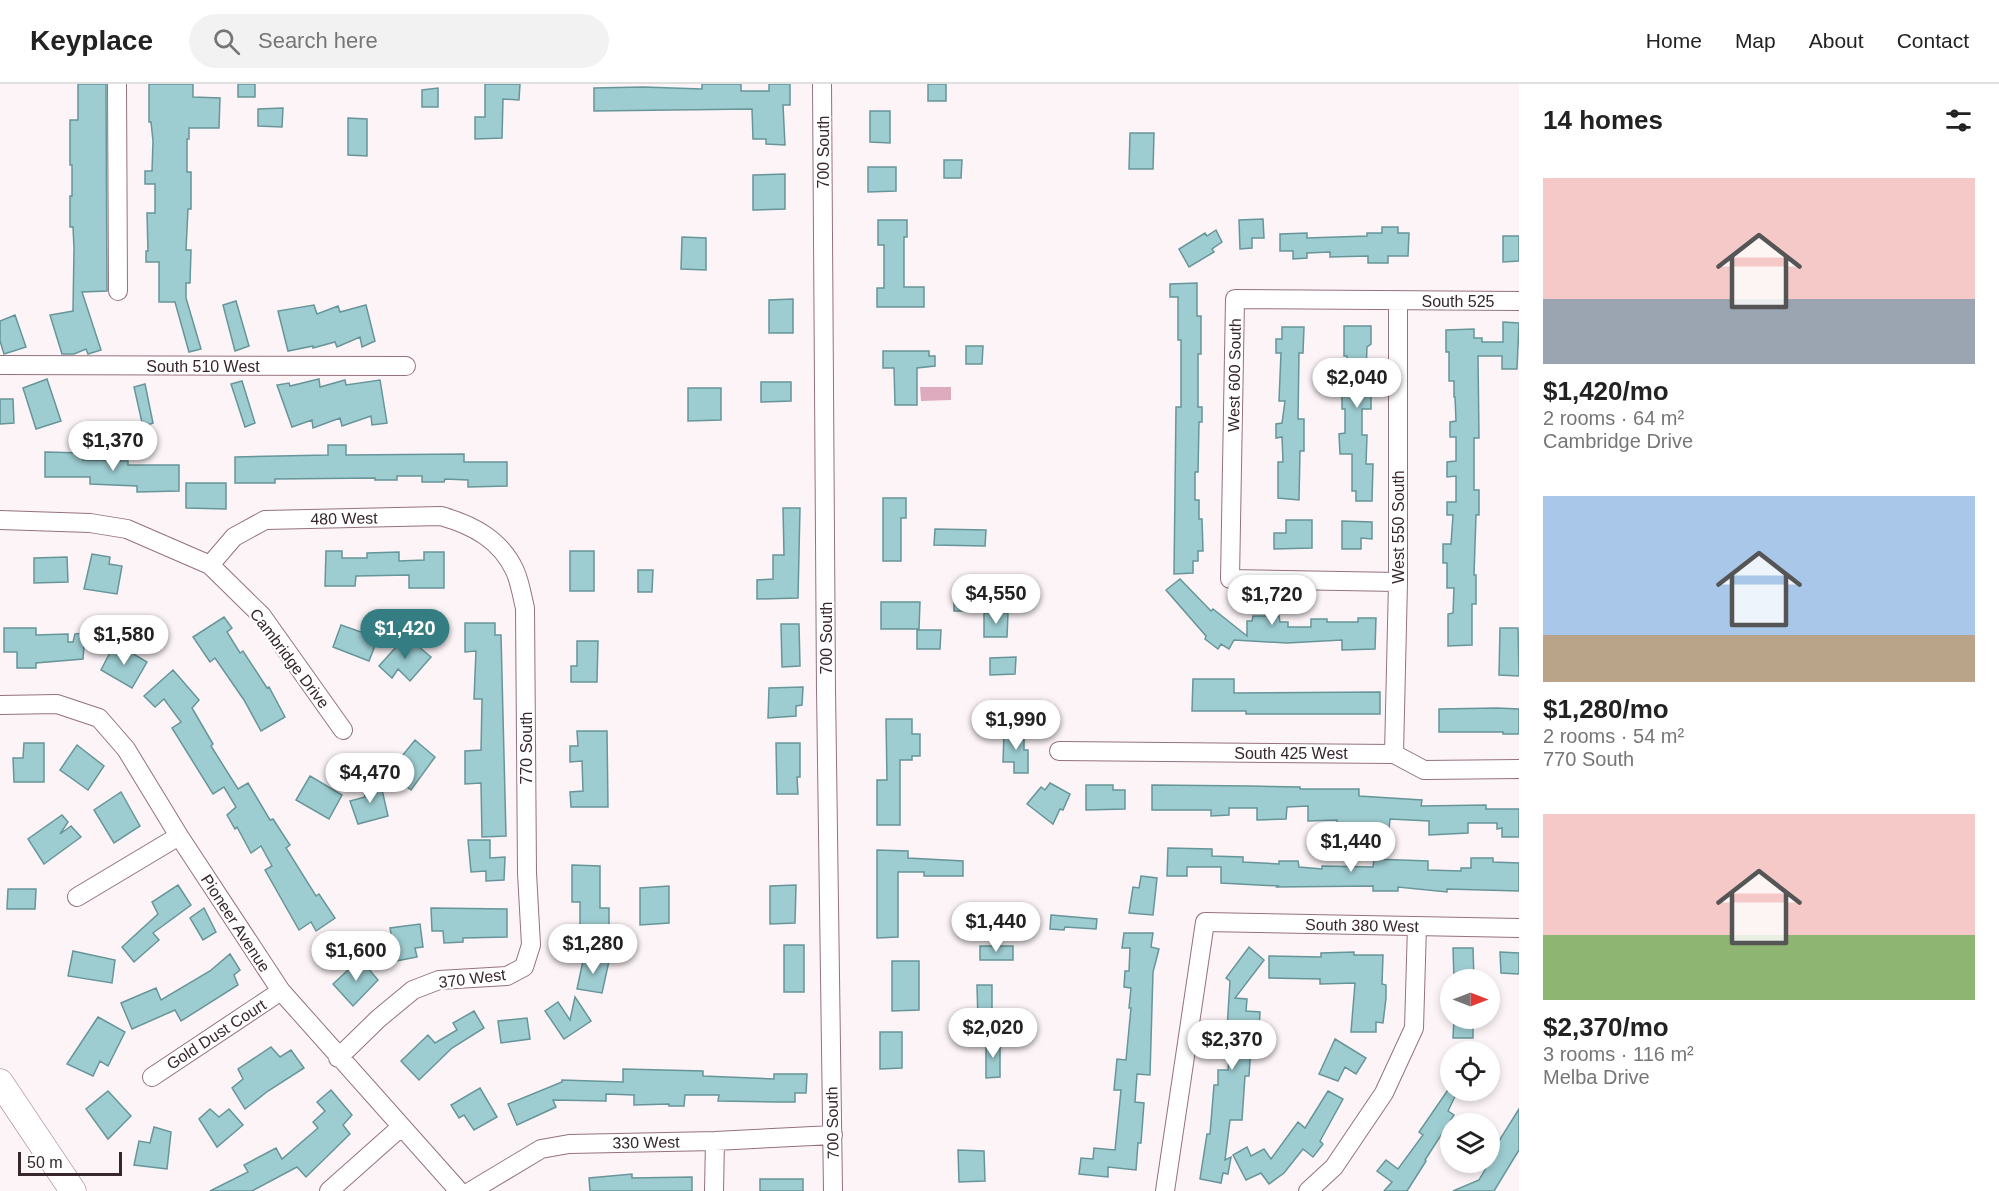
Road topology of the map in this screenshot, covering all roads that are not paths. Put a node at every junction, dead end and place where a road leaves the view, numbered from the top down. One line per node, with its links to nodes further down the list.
1 (117, 84): 3 (street)
2 (822, 84): 27 (street, 700 South)
3 (117, 291)
4 (1398, 300): 5 (street, South 525); 11 (street, West 550 South); 11 (street, West 600 South)
5 (1519, 301)
6 (0, 365): 7 (street, South 510 West)
7 (406, 366)
8 (0, 520): 10 (street, Cambridge Drive)
9 (490, 538): 10 (street, 480 West); 21 (street, 770 South)
10 (210, 565): 13 (street, Cambridge Drive)
11 (1398, 582): 15 (street, West 550 South)
12 (0, 705): 17 (street, Pioneer Avenue)
13 (343, 730)
14 (1059, 752): 15 (street, South 425 West)
15 (1394, 754): 16 (street, South 425 West)
16 (1519, 770)
17 (179, 836): 18 (street); 22 (street, Pioneer Avenue)
18 (76, 897)
19 (1417, 926): 20 (street, South 380 West); 35 (street, South 380 West); 36 (street)
20 (1519, 928)
21 (524, 967): 23 (street, 370 West)
22 (281, 991): 23 (street, Pioneer Avenue); 24 (street, Gold Dust Court)
23 (338, 1058): 26 (street, Pioneer Avenue)
24 (152, 1077)
25 (0, 1082): 29 (highway)
26 (401, 1127): 30 (street); 31 (street, Pioneer Avenue)
27 (833, 1135): 28 (street, 330 West); 34 (street, 700 South)
28 (715, 1141): 32 (street, 330 West); 33 (street)
29 (73, 1191)
30 (329, 1191)
31 (459, 1191)
32 (471, 1191)
33 (714, 1191)
34 (833, 1191)
35 (1166, 1191)
36 (1308, 1191)

